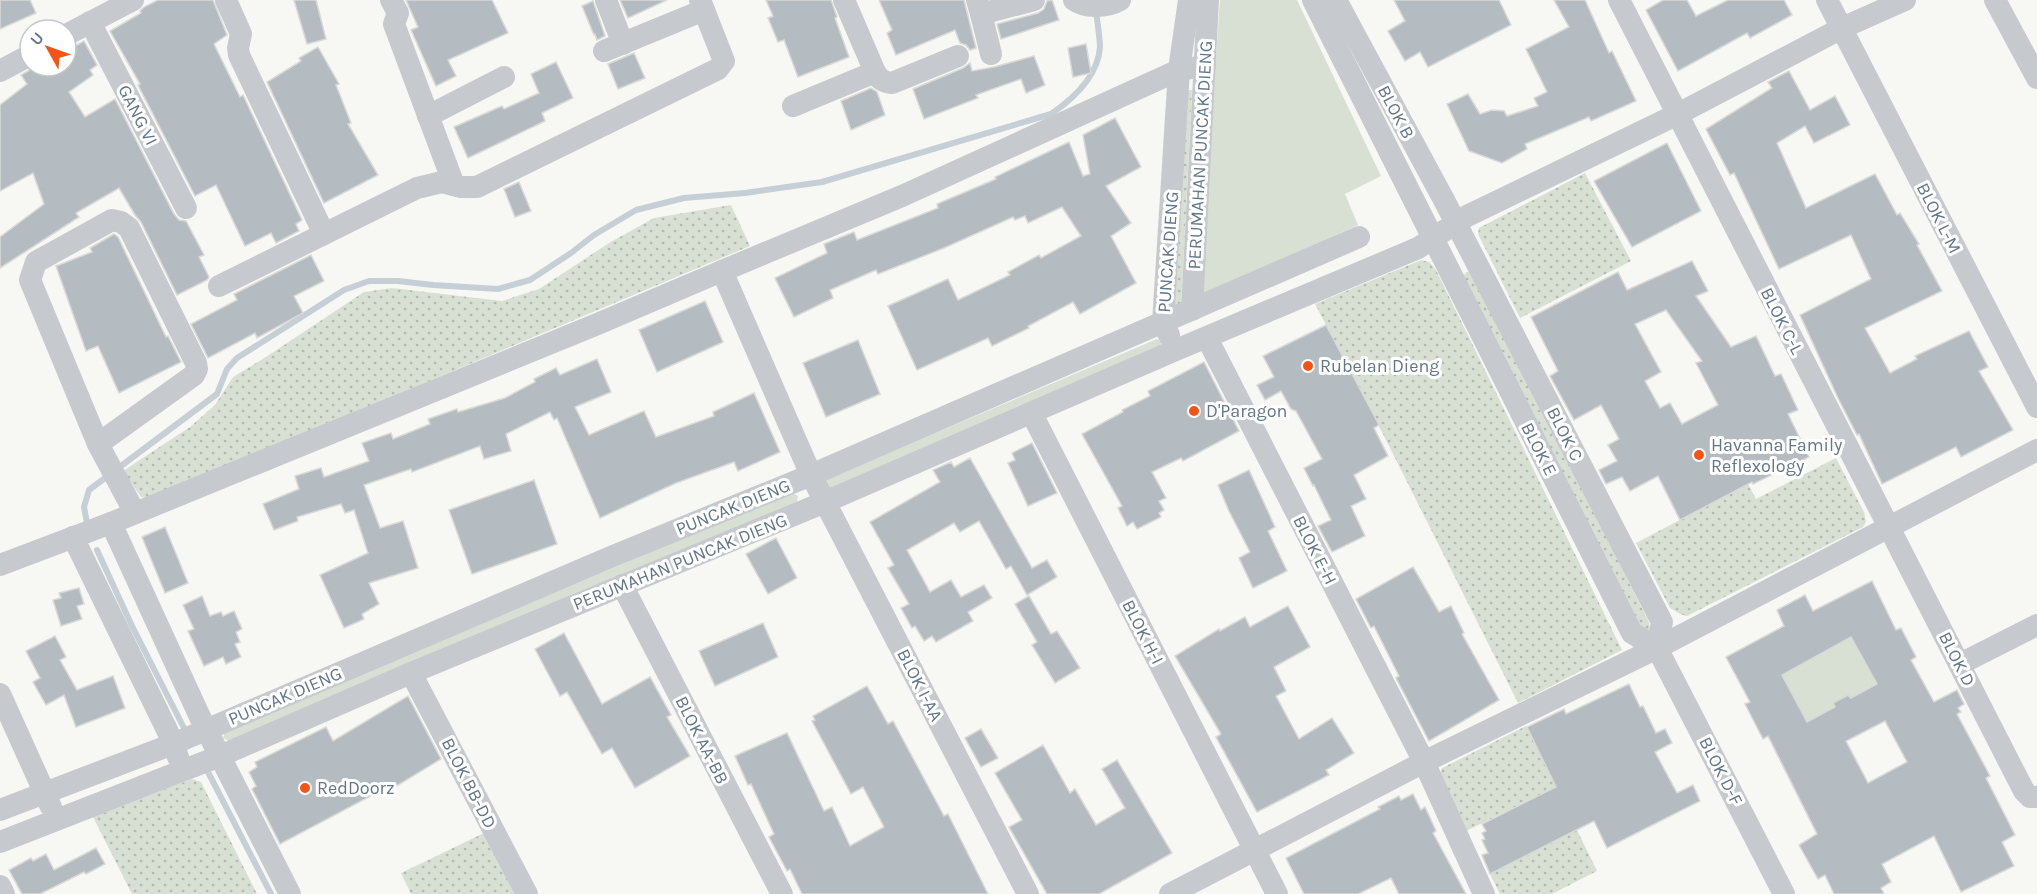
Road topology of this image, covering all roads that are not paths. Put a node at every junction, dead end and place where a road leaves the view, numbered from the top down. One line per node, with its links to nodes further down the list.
1 (133, 0): 19 (street)
2 (226, 0): 37 (street)
3 (391, 0): 33 (street)
4 (606, 0): 17 (street)
5 (844, 0): 28 (street)
6 (1034, 0): 18 (street)
7 (1189, 0): 27 (street, PUNCAK DIENG)
8 (1208, 0): 25 (street, PERUMAHAN PUNCAK DIENG)
9 (1313, 0): 39 (street, BLOK E)
10 (1336, 0): 36 (street, BLOK B)
11 (1619, 0): 32 (street, BLOK C-L)
12 (1827, 0): 21 (street, BLOK L-M)
13 (1905, 0): 21 (street, PERUMAHAN PUNCAK DIENG)
14 (1995, 0): 30 (street)
15 (1077, 3): 16 (street)
16 (1114, 3)
17 (702, 5): 34 (street)
18 (979, 7): 22 (street)
19 (98, 12): 20 (street); 35 (street, GANG VI)
20 (78, 26)
21 (1842, 28): 32 (street, PERUMAHAN PUNCAK DIENG); 46 (street, BLOK L-M)
22 (991, 54)
23 (958, 56): 28 (street)
24 (18, 60): 26 (street)
25 (1205, 66): 27 (street); 42 (street, PERUMAHAN PUNCAK DIENG)
26 (1, 68)
27 (1179, 70): 40 (street); 43 (street, PUNCAK DIENG)
28 (875, 72): 31 (street)
29 (504, 77): 33 (street)
30 (2037, 78)
31 (793, 106)
32 (1678, 114): 36 (street, PERUMAHAN PUNCAK DIENG); 54 (street, BLOK C-L)
33 (428, 116): 34 (street)
34 (454, 185): 37 (street)
35 (186, 208)
36 (1456, 224): 39 (street, PERUMAHAN PUNCAK DIENG); 59 (street, BLOK C)
37 (324, 234): 41 (street)
38 (1359, 237): 42 (street)
39 (1434, 238): 44 (street, PERUMAHAN PUNCAK DIENG); 59 (street, BLOK E)
40 (722, 271): 50 (street, BLOK I-AA); 52 (street)
41 (219, 286)
42 (1192, 310): 43 (street)
43 (1163, 323): 45 (street); 50 (street, PUNCAK DIENG)
44 (1207, 338): 45 (street, PERUMAHAN PUNCAK DIENG); 66 (street, BLOK E-H)
45 (1176, 350): 47 (street, PERUMAHAN PUNCAK DIENG)
46 (2037, 407)
47 (1032, 414): 51 (street, PERUMAHAN PUNCAK DIENG); 73 (street, BLOK H-I)
48 (101, 449): 48 (street); 52 (street)
49 (2037, 450): 54 (street)
50 (811, 475): 51 (street, BLOK I-AA); 63 (street, PUNCAK DIENG)
51 (825, 502): 57 (street, PERUMAHAN PUNCAK DIENG); 79 (street, BLOK I-AA)
52 (135, 513): 53 (street)
53 (111, 523): 55 (street); 63 (street)
54 (1890, 526): 59 (street); 60 (street, BLOK D)
55 (73, 537): 56 (street); 64 (street)
56 (0, 565)
57 (622, 585): 61 (street, PERUMAHAN PUNCAK DIENG); 78 (street, BLOK AA-BB)
58 (2037, 625): 60 (street)
59 (1658, 648): 66 (street); 83 (street, BLOK D-F)
60 (1960, 664): 69 (street, BLOK D)
61 (411, 673): 65 (street, PERUMAHAN PUNCAK DIENG); 77 (street, BLOK BB-DD)
62 (0, 694): 68 (street)
63 (206, 729): 64 (street, PUNCAK DIENG); 65 (street)
64 (172, 744): 67 (street); 68 (street, PUNCAK DIENG)
65 (220, 756): 67 (street, PERUMAHAN PUNCAK DIENG); 76 (street)
66 (1424, 762): 73 (street); 82 (street, BLOK E-H)
67 (183, 770): 71 (street, PERUMAHAN PUNCAK DIENG)
68 (45, 793): 70 (street, PUNCAK DIENG); 71 (street)
69 (2031, 794)
70 (0, 810)
71 (57, 819): 72 (street, PERUMAHAN PUNCAK DIENG)
72 (0, 842)
73 (1255, 850): 80 (street); 81 (street, BLOK H-I)
74 (0, 886): 75 (street)
75 (4, 894)
76 (290, 894)
77 (527, 894)
78 (782, 894)
79 (1028, 894)
80 (1170, 894)
81 (1277, 894)
82 (1484, 894)
83 (1784, 894)

